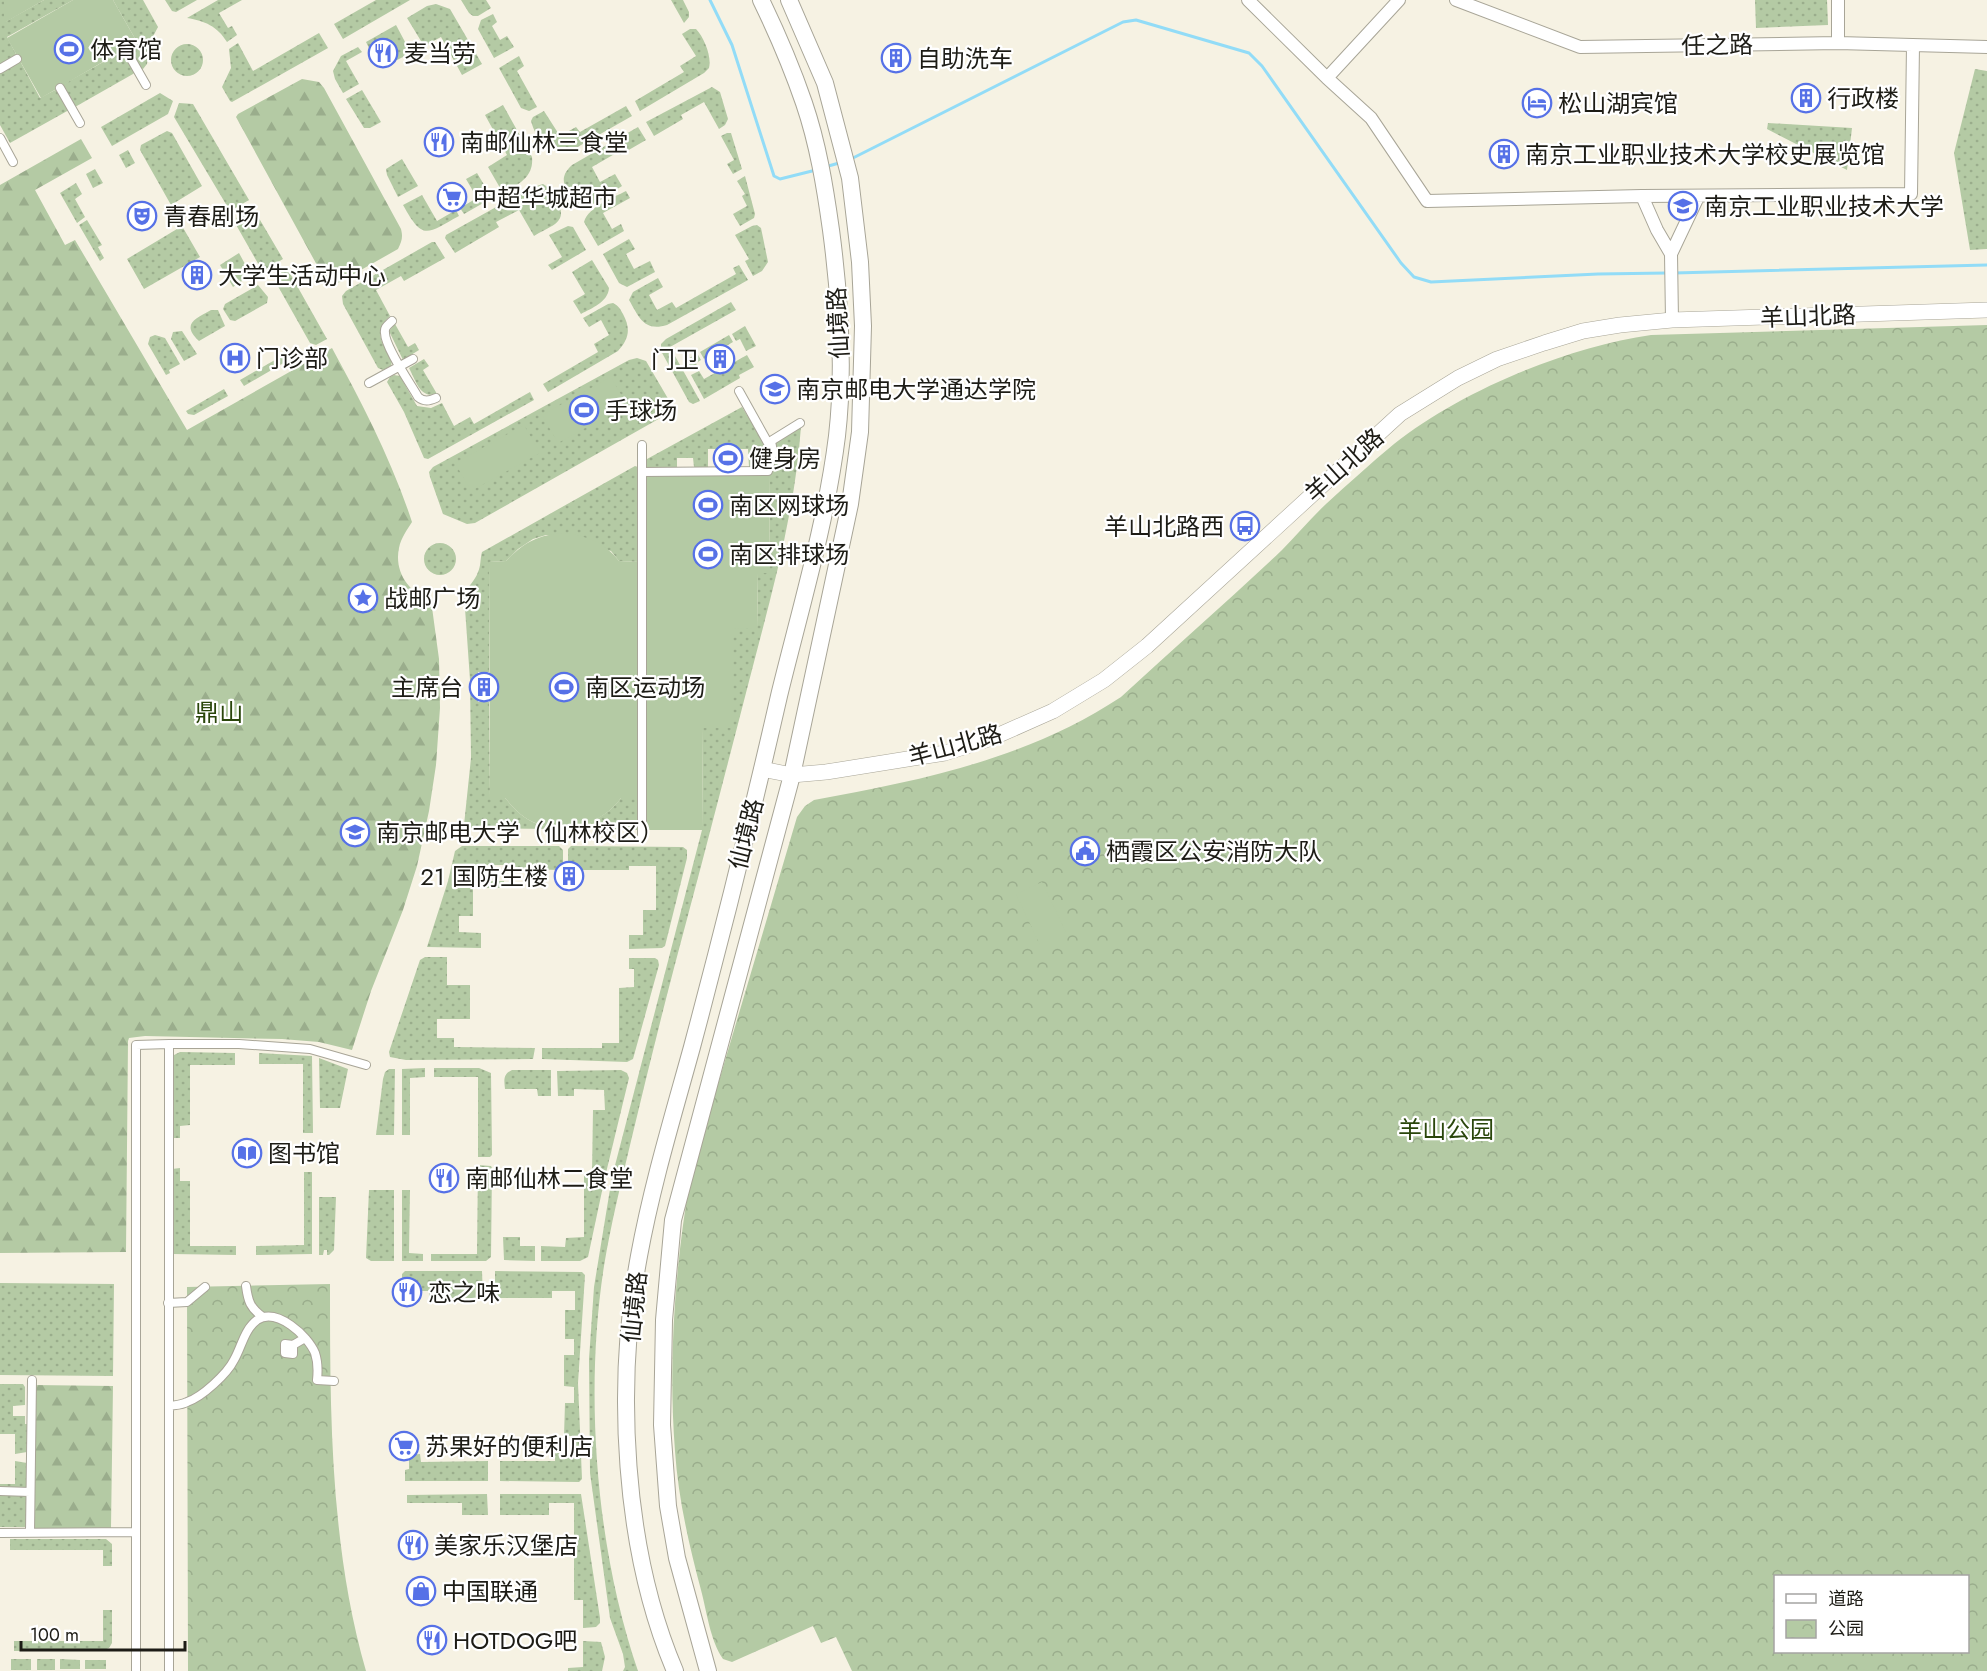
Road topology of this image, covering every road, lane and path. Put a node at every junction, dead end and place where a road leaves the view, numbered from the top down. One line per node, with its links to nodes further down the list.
1 (761, 0): 34 (main road, 仙境路)
2 (789, 0): 35 (main road, 仙境路)
3 (1248, 0): 13 (street)
4 (1399, 0): 13 (street)
5 (1456, 0): 7 (street, 任之路)
6 (1838, 0): 7 (street)
7 (1838, 43): 8 (street, 任之路)
8 (1913, 45): 9 (street, 任之路); 20 (street)
9 (1987, 47)
10 (126, 50): 14 (street)
11 (17, 59): 12 (street)
12 (0, 69)
13 (1327, 78): 19 (street)
14 (146, 85)
15 (60, 88): 16 (street)
16 (80, 123)
17 (0, 138): 18 (street)
18 (13, 162)
19 (1642, 196): 20 (street); 21 (street)
20 (1698, 197): 21 (street)
21 (1671, 254): 23 (street)
22 (1987, 310): 23 (street, 羊山北路)
23 (1672, 320): 35 (street, 羊山北路)
24 (392, 321): 26 (street)
25 (413, 359): 26 (street)
26 (400, 366): 27 (street); 29 (street)
27 (369, 383)
28 (739, 391): 31 (street)
29 (436, 398)
30 (800, 423): 31 (street)
31 (771, 441): 33 (street)
32 (642, 445): 33 (street)
33 (642, 472): 36 (street)
34 (762, 768): 35 (street, 羊山北路); 55 (main road, 仙境路)
35 (792, 775): 56 (main road, 仙境路)
36 (642, 838)
37 (169, 1044): 38 (street); 41 (street); 51 (street)
38 (366, 1065)
39 (246, 1286): 42 (street)
40 (205, 1287): 41 (street)
41 (168, 1303): 47 (street)
42 (263, 1317): 43 (street); 47 (street)
43 (305, 1338): 44 (street); 46 (street)
44 (293, 1345)
45 (32, 1380): 49 (street)
46 (334, 1381)
47 (169, 1406): 54 (street)
48 (0, 1491): 49 (street)
49 (30, 1492): 50 (street)
50 (30, 1532): 51 (street); 52 (street)
51 (136, 1532): 53 (street)
52 (0, 1533)
53 (136, 1671)
54 (169, 1671)
55 (675, 1671)
56 (708, 1671)

